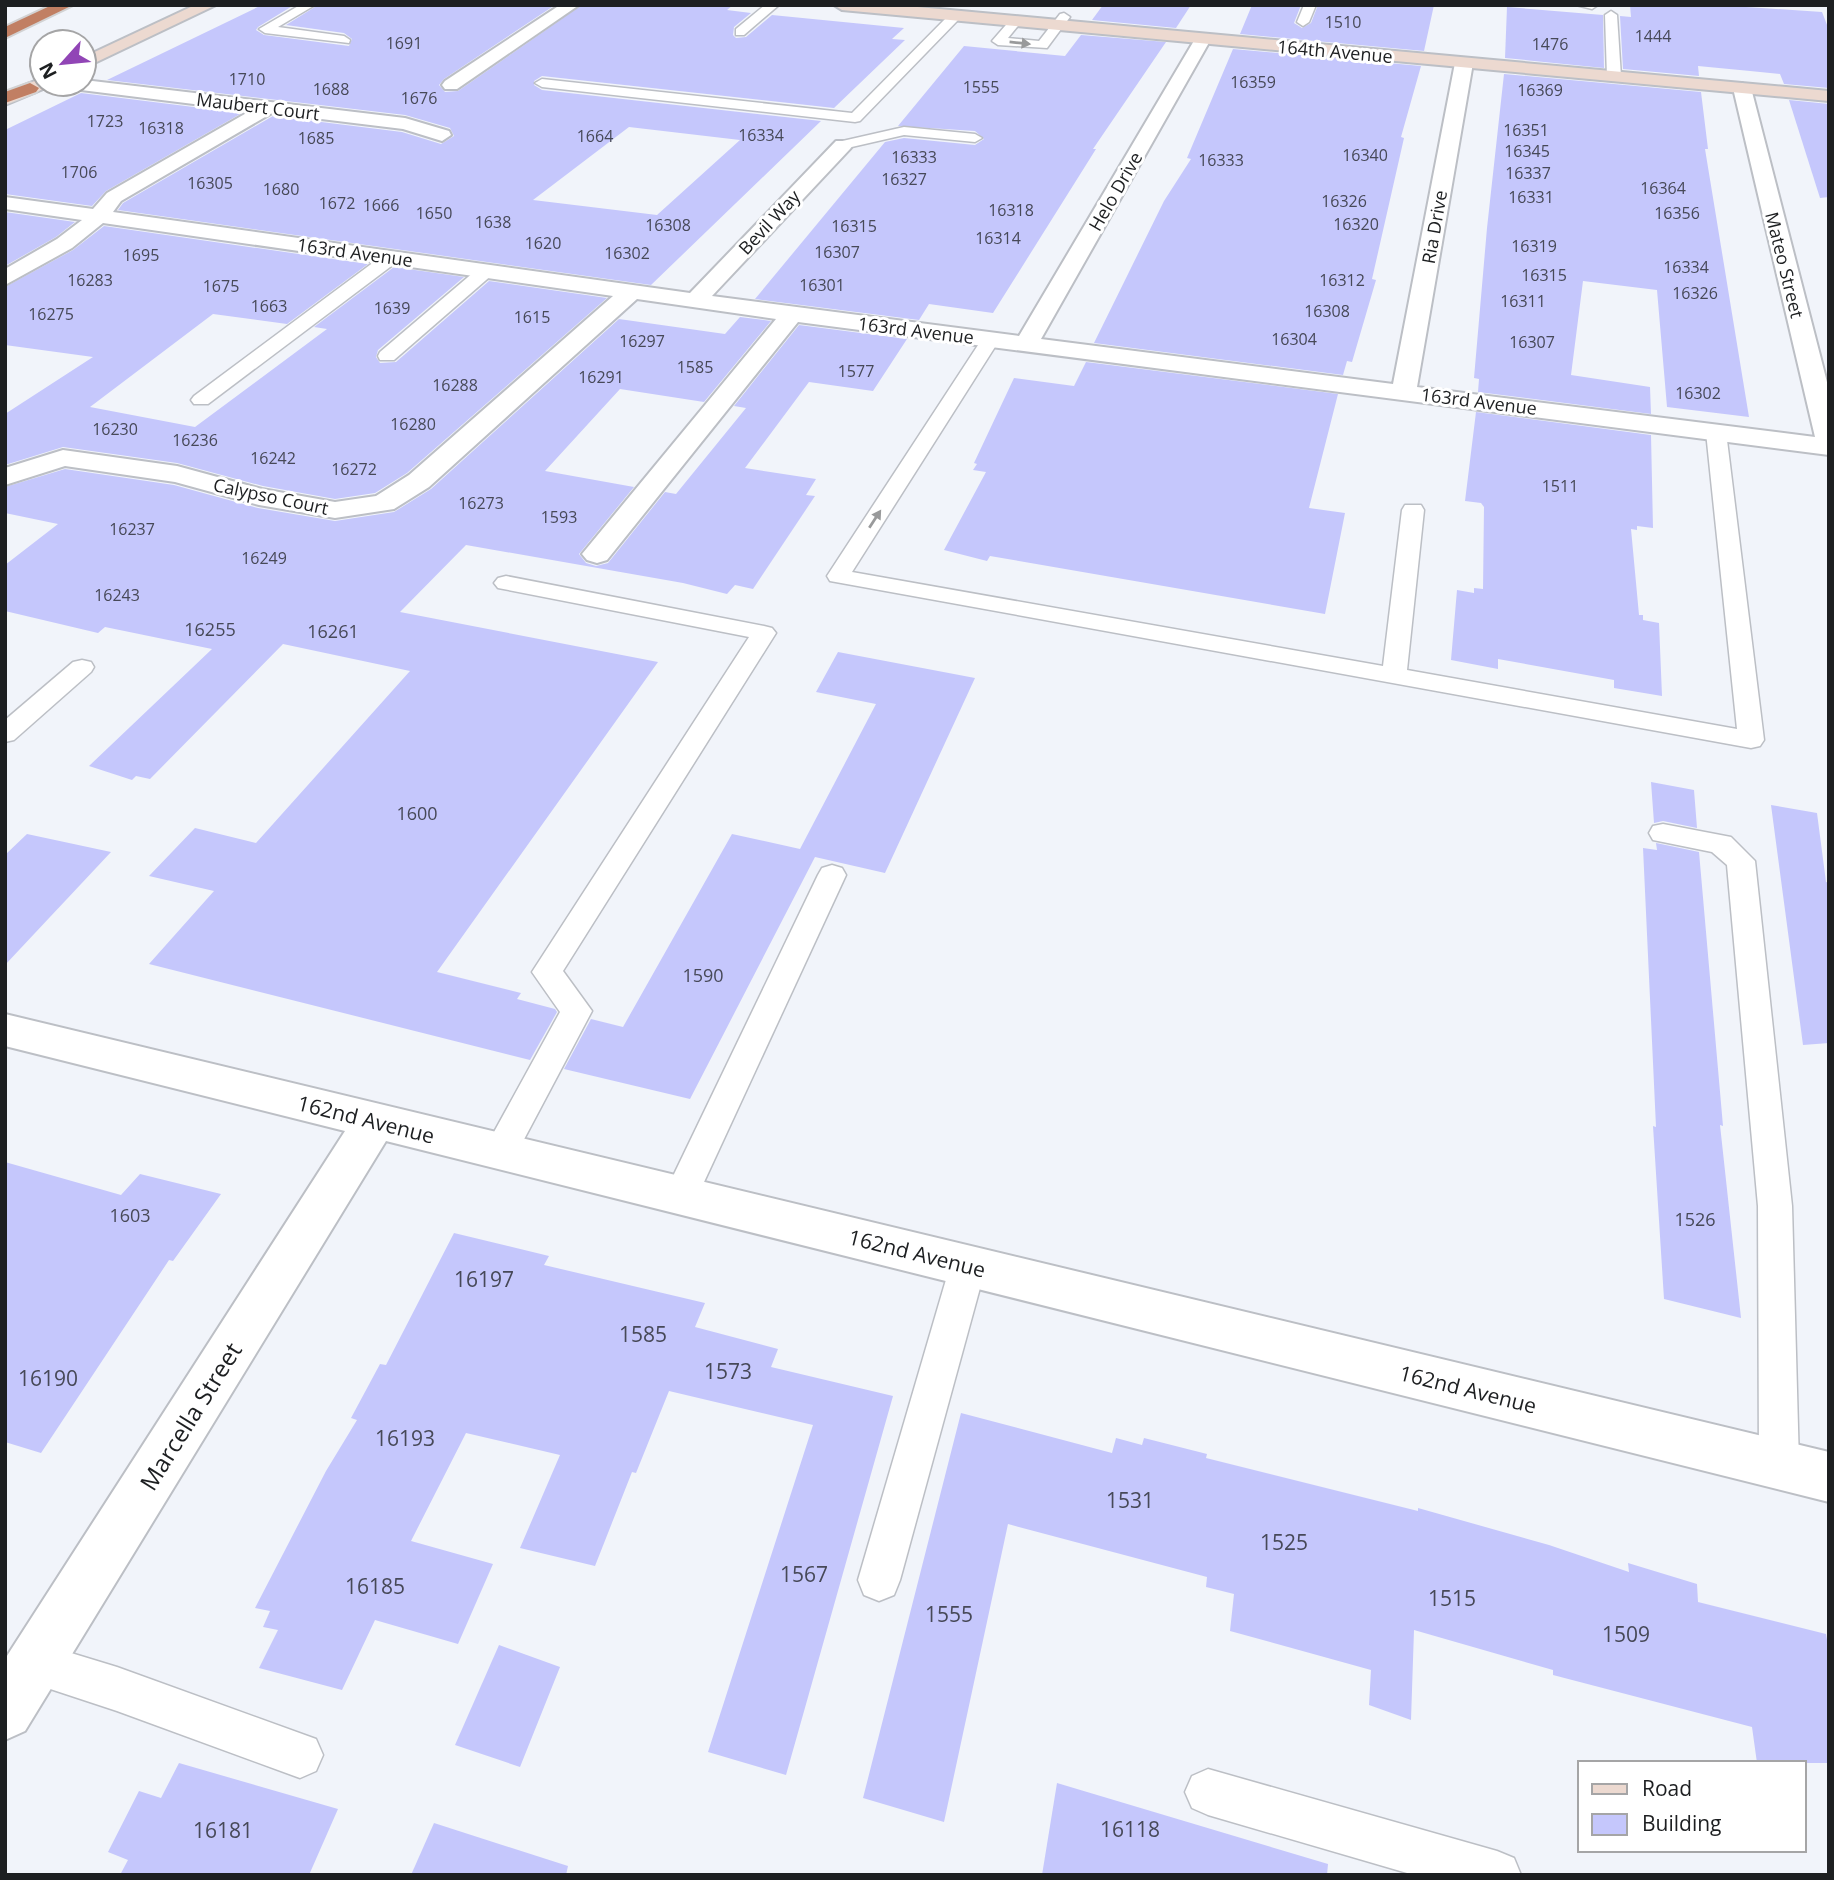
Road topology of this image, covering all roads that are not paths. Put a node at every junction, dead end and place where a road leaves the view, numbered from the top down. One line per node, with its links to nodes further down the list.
1 (65, 5): 17 (highway)
2 (208, 5): 21 (street)
3 (309, 5): 20 (lane)
4 (571, 5): 25 (street)
5 (773, 5): 16 (lane)
6 (842, 5): 10 (street, 164th Avenue)
7 (1310, 5): 18 (lane)
8 (1582, 5): 9 (lane)
9 (1592, 5)
10 (874, 7): 11 (street, 164th Avenue)
11 (918, 9): 12 (street, 164th Avenue)
12 (961, 13): 14 (street, 164th Avenue); 24 (lane)
13 (1611, 15): 23 (lane)
14 (1015, 18): 15 (street, 164th Avenue); 15 (lane, one-way to 15)
15 (1061, 21): 19 (street, 164th Avenue)
16 (740, 32)
17 (5, 33)
18 (1299, 34): 19 (street, 164th Avenue); 22 (street, 164th Avenue)
19 (1203, 39): 44 (street, Helo Drive)
20 (344, 40)
21 (98, 56)
22 (1464, 63): 23 (street, 164th Avenue); 46 (street, Ria Drive)
23 (1614, 77): 28 (street, 164th Avenue)
24 (542, 83)
25 (451, 85)
26 (98, 87): 31 (street, Maubert Court)
27 (28, 89): 30 (street)
28 (1742, 89): 29 (street, 164th Avenue); 49 (street, Mateo Street)
29 (1829, 96)
30 (5, 99)
31 (270, 107): 32 (street, Maubert Court); 36 (street)
32 (442, 135)
33 (975, 138): 34 (lane)
34 (843, 145): 41 (street, Bevil Way)
35 (5, 202): 36 (street, 163rd Avenue)
36 (101, 216): 37 (street, 163rd Avenue); 39 (street)
37 (392, 257): 38 (street, 163rd Avenue); 47 (lane)
38 (487, 270): 40 (street, 163rd Avenue); 45 (lane)
39 (5, 278)
40 (632, 291): 41 (street, 163rd Avenue); 50 (street, Calypso Court)
41 (696, 300): 42 (street, 163rd Avenue)
42 (792, 314): 43 (street, 163rd Avenue); 52 (street)
43 (990, 339): 44 (street, 163rd Avenue); 55 (lane, one-way to 43)
44 (1027, 343): 46 (street, 163rd Avenue)
45 (387, 356)
46 (1405, 391): 48 (street, 163rd Avenue)
47 (201, 400)
48 (1716, 432): 49 (street, 163rd Avenue); 55 (lane)
49 (1829, 444)
50 (5, 477)
51 (1413, 510): 55 (lane)
52 (597, 554)
53 (506, 583): 61 (lane)
54 (82, 667): 56 (lane)
55 (1394, 676)
56 (5, 734)
57 (1663, 833): 64 (lane)
58 (832, 875): 62 (lane)
59 (5, 1030): 60 (street, 162nd Avenue)
60 (374, 1121): 61 (street, 162nd Avenue); 67 (street, Marcella Street)
61 (500, 1152): 62 (street, 162nd Avenue)
62 (681, 1195): 63 (street, 162nd Avenue)
63 (968, 1266): 64 (street, 162nd Avenue); 66 (lane)
64 (1779, 1464): 65 (street, 162nd Avenue)
65 (1829, 1477)
66 (878, 1580)
67 (35, 1664): 68 (street, Marcella Street); 69 (lane)
68 (5, 1712)
69 (300, 1755)
70 (1208, 1792): 71 (lane)
71 (1497, 1875)

